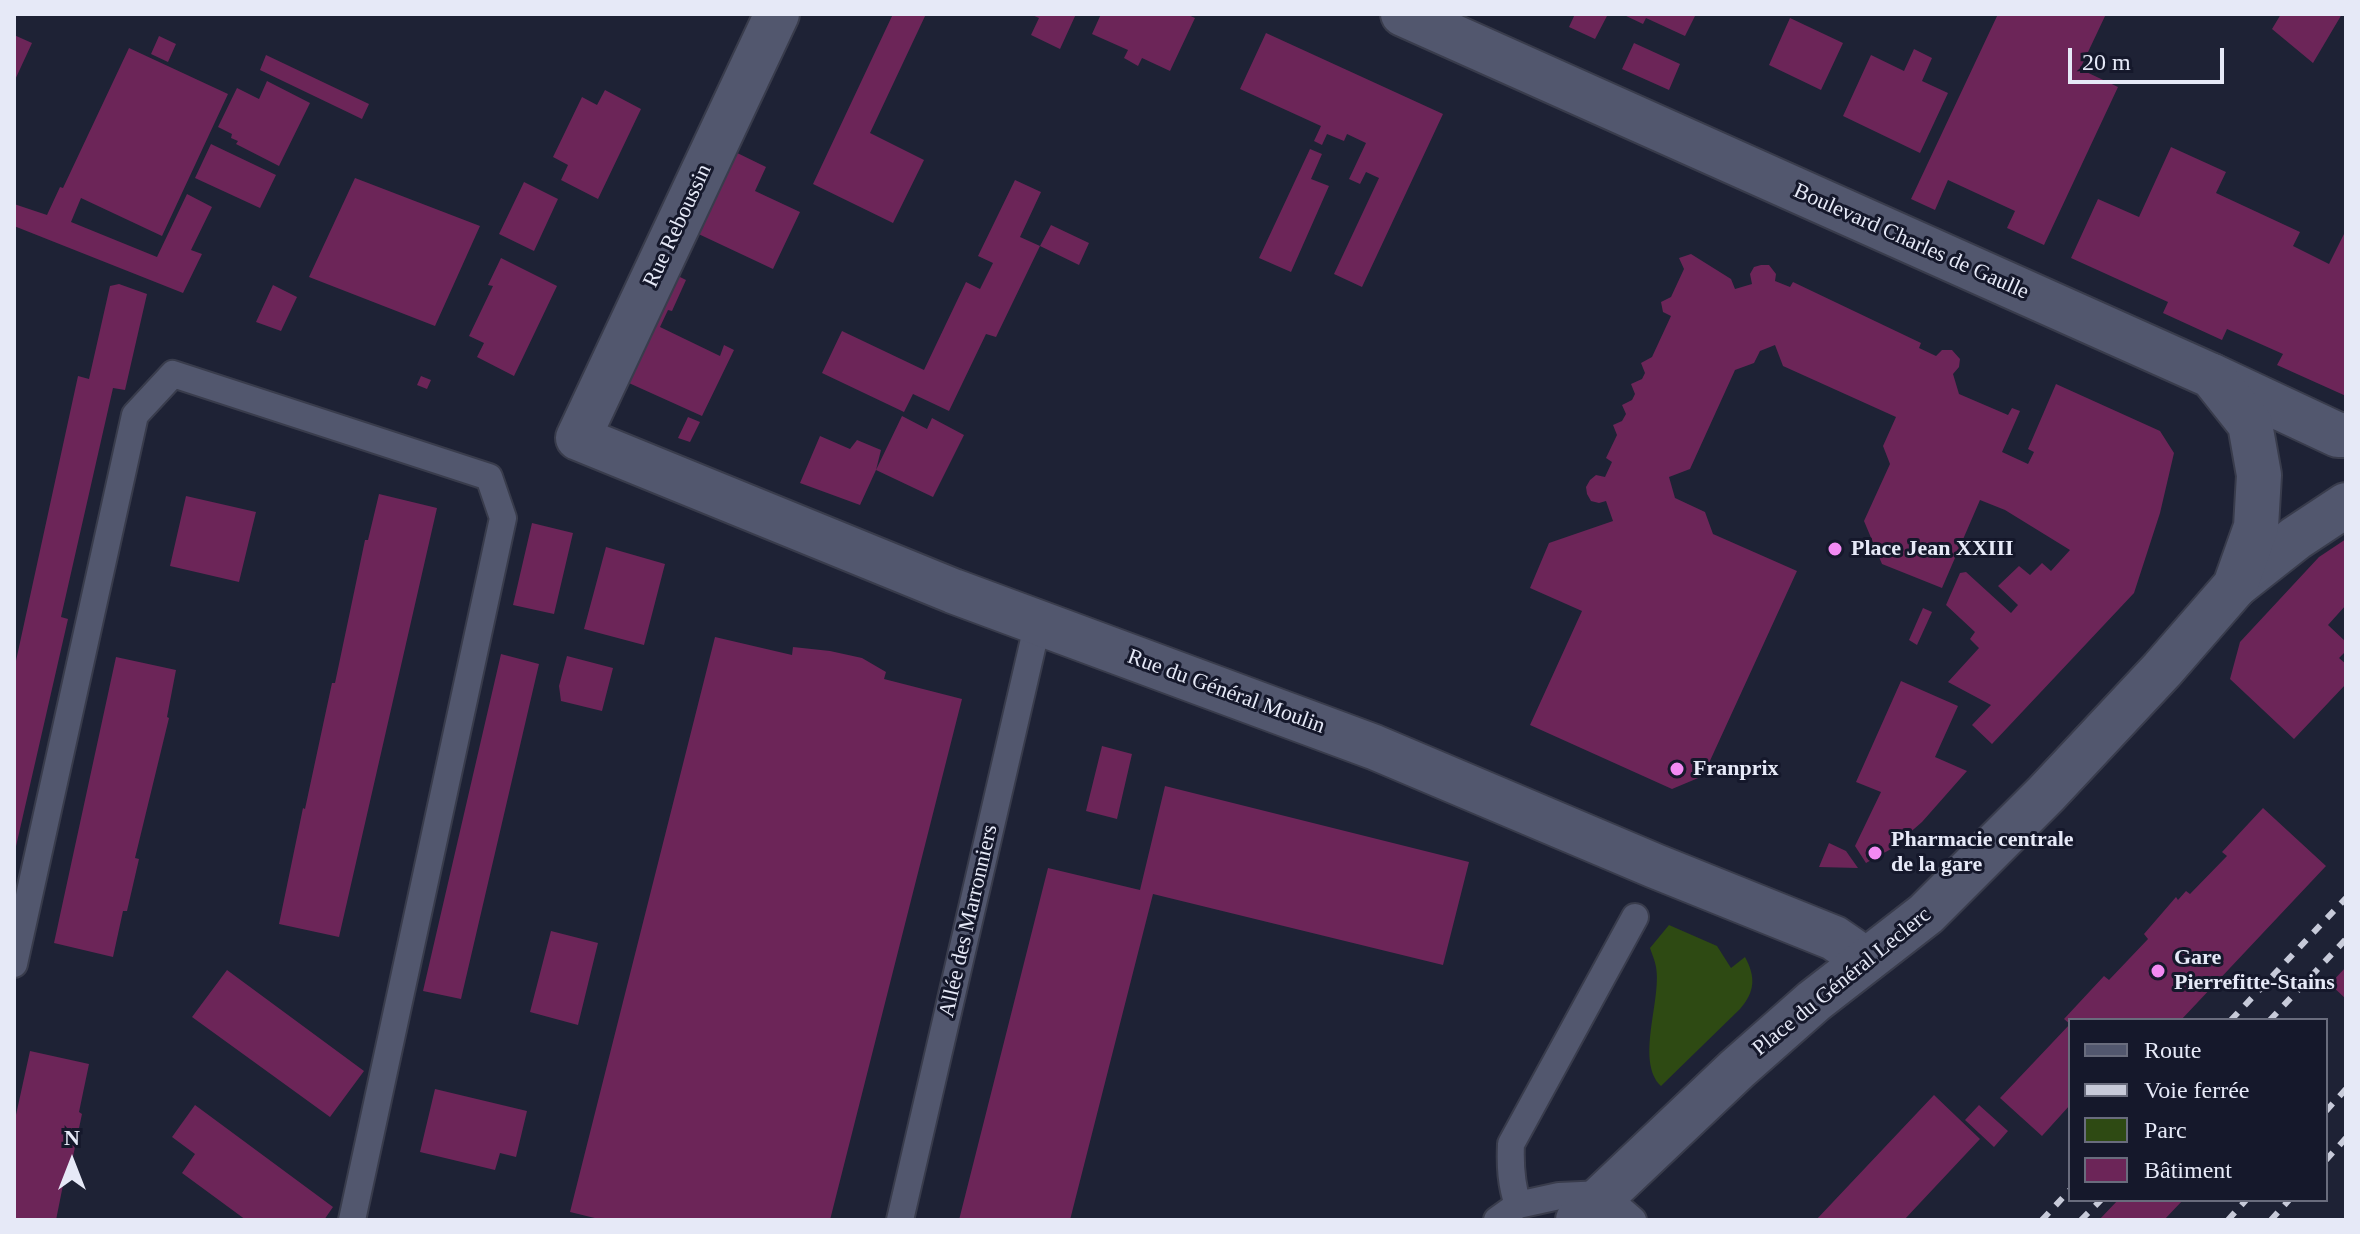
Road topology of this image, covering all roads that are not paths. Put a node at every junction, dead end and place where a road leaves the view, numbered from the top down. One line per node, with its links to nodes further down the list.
1 (777, 14): 5 (street, Rue Reboussin)
2 (1403, 14): 3 (street, Boulevard Charles de Gaulle)
3 (2212, 376): 4 (street); 7 (street, Boulevard Charles de Gaulle)
4 (2346, 435)
5 (578, 438): 8 (street, Rue du Général Moulin)
6 (2346, 505): 7 (street)
7 (2235, 586): 10 (street, Place du Général Leclerc)
8 (1038, 622): 10 (street, Rue du Général Moulin); 15 (lane, Allée des Marronniers)
9 (1635, 917): 13 (lane)
10 (1866, 960): 12 (street, Place du Général Leclerc)
11 (14, 964): 14 (lane)
12 (1605, 1211): 13 (lane)
13 (1507, 1213)
14 (352, 1220)
15 (900, 1220)

